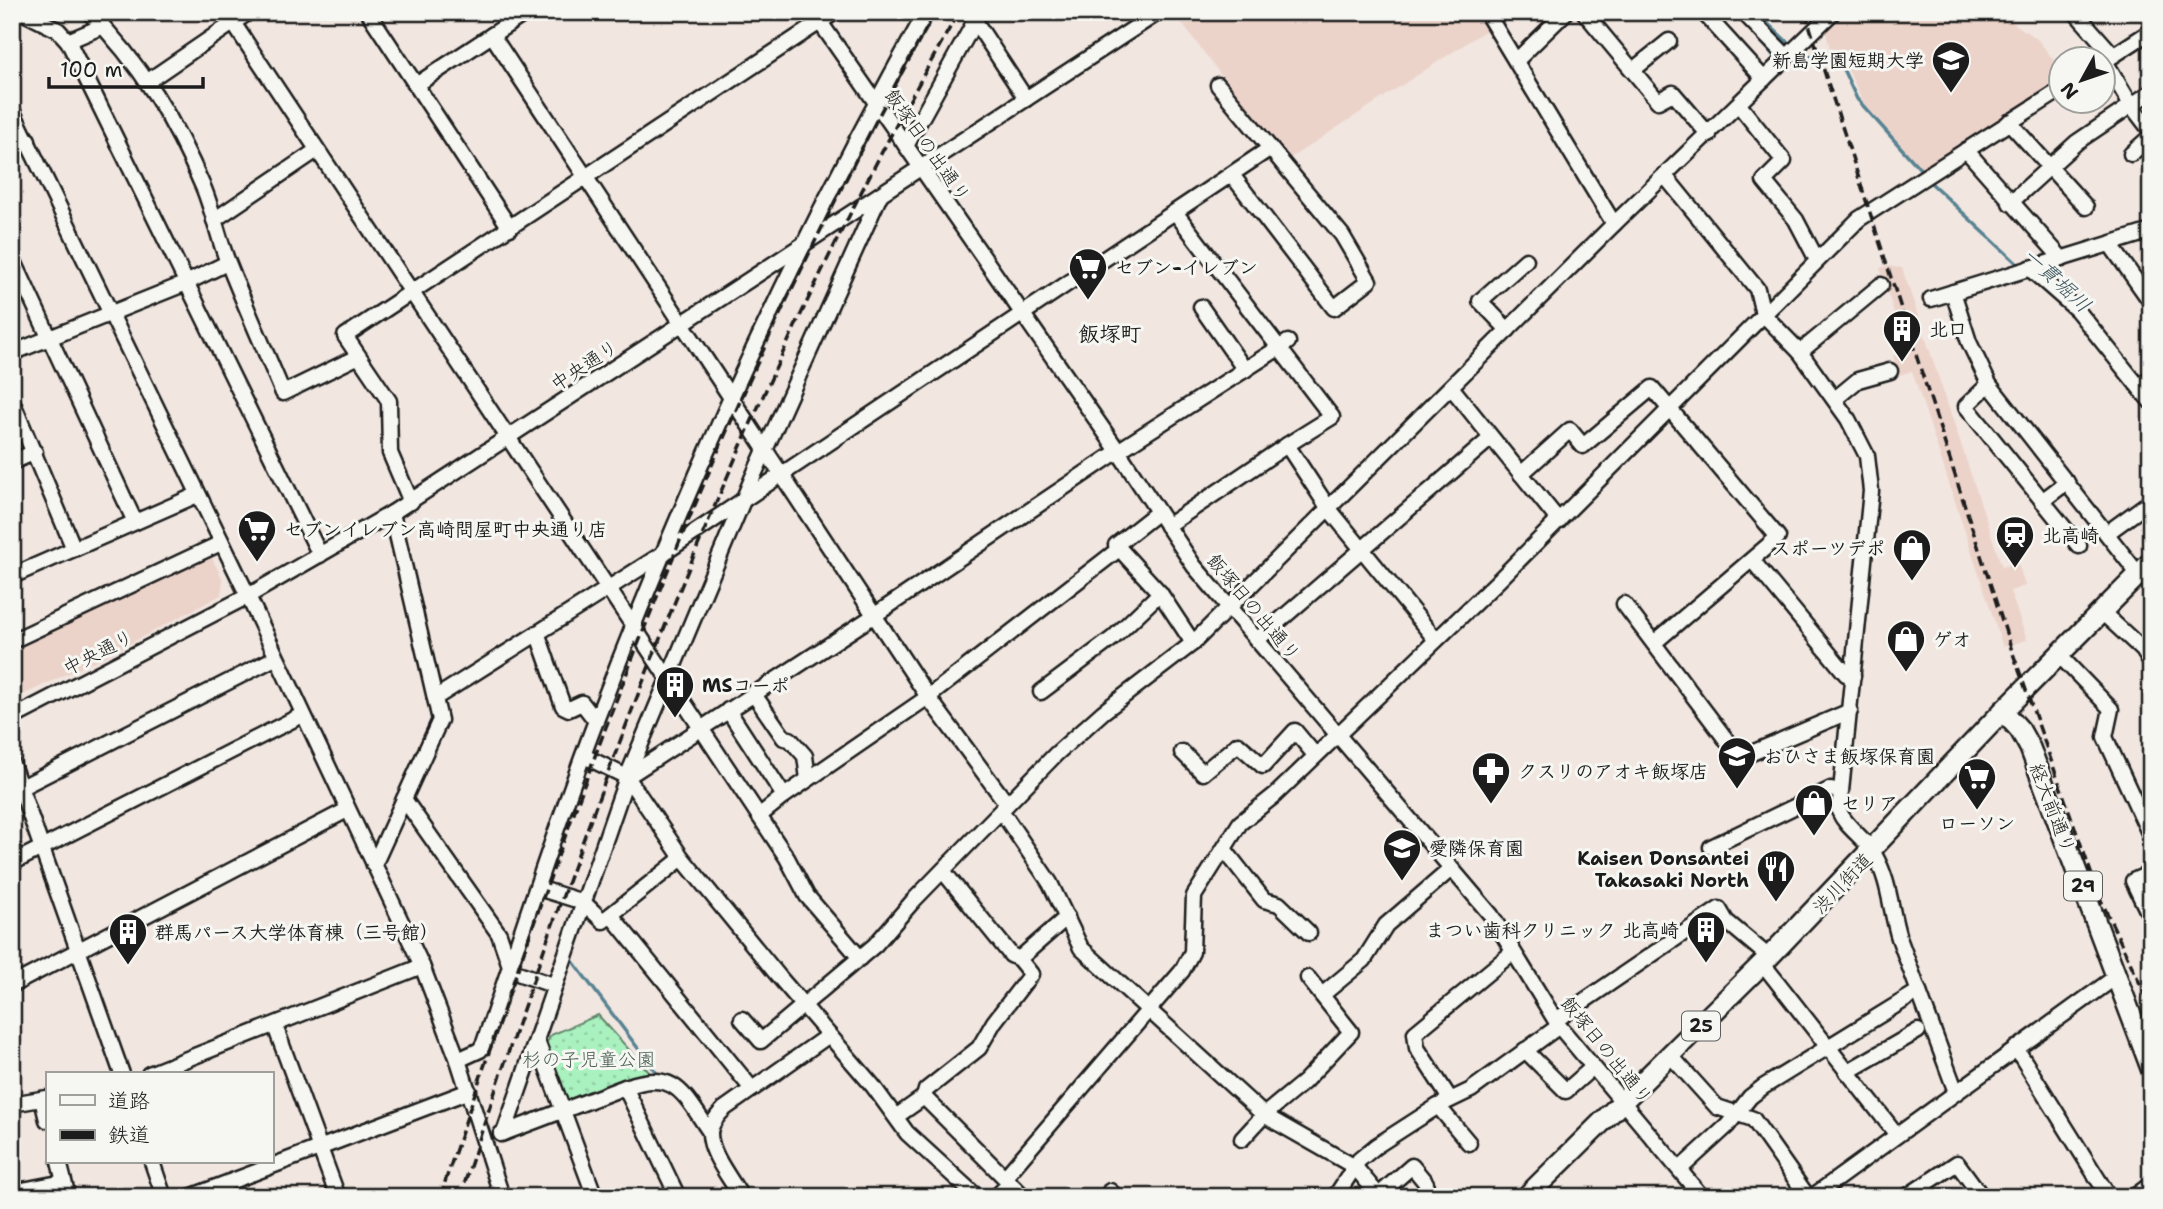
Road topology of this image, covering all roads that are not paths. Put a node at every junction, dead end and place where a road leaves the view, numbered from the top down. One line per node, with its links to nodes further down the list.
1 (22, 12): 23 (street)
2 (89, 12): 20 (street)
3 (249, 12): 18 (street)
4 (368, 12): 33 (street)
5 (527, 12): 19 (street)
6 (835, 12): 17 (street)
7 (926, 12): 38 (street)
8 (1159, 12): 37 (street, 中央通り)
9 (1486, 12): 28 (street)
10 (1566, 12): 28 (street)
11 (1584, 12): 29 (street)
12 (1703, 12): 30 (street)
13 (1743, 12): 26 (street)
14 (1833, 12): 26 (street)
15 (2075, 12): 25 (street)
16 (975, 15): 37 (street); 48 (street)
17 (816, 17): 38 (street, 飯塚日の出通り); 57 (street)
18 (230, 18): 31 (street); 50 (street)
19 (506, 18): 22 (street)
20 (103, 26): 23 (street); 31 (street)
21 (2151, 31): 27 (street)
22 (492, 35): 33 (street); 57 (street)
23 (68, 41): 74 (street)
24 (1669, 41): 29 (street)
25 (2098, 46)
26 (1792, 52): 30 (street)
27 (2118, 52)
28 (1516, 61): 63 (street)
29 (1633, 70): 44 (street)
30 (1764, 79): 39 (street)
31 (148, 80): 62 (street)
32 (2118, 80): 40 (street)
33 (416, 85): 64 (street)
34 (1218, 85): 49 (street)
35 (2151, 92): 40 (street)
36 (2048, 98): 42 (street)
37 (1026, 99): 54 (street, 中央通り)
38 (876, 102): 48 (street, 飯塚日の出通り); 66 (street)
39 (1739, 105): 44 (street); 71 (street)
40 (2131, 105): 43 (street); 53 (street)
41 (12, 110): 46 (street)
42 (2009, 122): 51 (street); 53 (street)
43 (2151, 131)
44 (1709, 135): 56 (street)
45 (2151, 136): 52 (street)
46 (27, 140): 47 (street); 82 (street)
47 (12, 145)
48 (906, 146): 54 (street, 飯塚日の出通り)
49 (1269, 149): 55 (street); 55 (street)
50 (317, 150): 62 (street); 76 (street)
51 (1966, 150): 59 (street); 71 (street)
52 (2131, 154)
53 (2050, 167): 59 (street); 60 (street)
54 (921, 168): 58 (street, 中央通り); 81 (street, 飯塚日の出通り)
55 (1232, 175): 61 (street)
56 (1665, 176): 63 (street); 83 (street)
57 (587, 178): 64 (street); 84 (street)
58 (880, 194): 66 (street, 中央通り); 104 (street)
59 (2010, 203): 69 (street)
60 (2086, 207)
61 (1175, 212): 81 (street); 87 (street)
62 (214, 219): 72 (street)
63 (1615, 224): 85 (street)
64 (510, 228): 76 (street)
65 (2151, 231): 67 (street)
66 (804, 244): 84 (street, 中央通り); 96 (street)
67 (2110, 244): 69 (street); 79 (street)
68 (12, 257): 86 (street)
69 (2062, 259): 73 (street)
70 (1526, 260): 85 (street)
71 (1817, 260): 83 (street)
72 (227, 263): 74 (street); 90 (street)
73 (2024, 269): 77 (street); 93 (street)
74 (184, 284): 82 (street); 129 (street)
75 (1881, 285): 88 (street)
76 (412, 292): 90 (street); 101 (street)
77 (1953, 292): 78 (street); 94 (street)
78 (1931, 299)
79 (2151, 302)
80 (1201, 307): 91 (street)
81 (1021, 313): 105 (street, 飯塚日の出通り); 109 (street)
82 (109, 314): 86 (street); 111 (street)
83 (1763, 314): 88 (street); 100 (street)
84 (684, 322): 96 (street); 101 (street, 中央通り)
85 (1508, 330): 95 (street)
86 (49, 338): 89 (street); 120 (street)
87 (1284, 345): 91 (street); 103 (street)
88 (1800, 352): 97 (street)
89 (12, 353)
90 (357, 357): 115 (street)
91 (1245, 370): 105 (street)
92 (1890, 371): 97 (street)
93 (2145, 382): 99 (street)
94 (1989, 384): 110 (street); 113 (street)
95 (1451, 387): 102 (street); 116 (street)
96 (732, 397): 104 (street); 128 (street)
97 (1835, 399): 150 (street)
98 (12, 401): 106 (street)
99 (2151, 402)
100 (1670, 409): 108 (street); 119 (street); 130 (street)
101 (509, 437): 115 (street, 中央通り); 133 (street)
102 (1491, 438): 108 (street); 125 (street)
103 (1287, 446): 116 (street); 121 (street)
104 (765, 448): 109 (street); 112 (street)
105 (1118, 451): 117 (street, 飯塚日の出通り); 139 (street)
106 (35, 452): 107 (street); 126 (street)
107 (12, 461)
108 (1521, 474): 119 (street)
109 (783, 475): 112 (street); 139 (street)
110 (2067, 482): 113 (street); 122 (street)
111 (197, 495): 120 (street); 123 (street)
112 (742, 501): 128 (street); 151 (street)
113 (2042, 501): 124 (street)
114 (2151, 501): 122 (street)
115 (411, 502): 118 (street, 中央通り)
116 (1329, 509): 125 (street); 137 (street)
117 (1158, 512): 121 (street, 飯塚日の出通り); 127 (street)
118 (392, 513): 129 (street, 中央通り); 155 (street)
119 (1559, 521): 143 (street)
120 (135, 522): 126 (street)
121 (1167, 526): 137 (street, 飯塚日の出通り)
122 (2107, 533): 131 (street)
123 (221, 543): 135 (street); 144 (street)
124 (2079, 547)
125 (1361, 548): 142 (street); 143 (street)
126 (74, 549): 132 (street)
127 (1119, 549): 134 (street); 154 (street)
128 (664, 553): 133 (street); 140 (street)
129 (320, 555): 135 (street, 中央通り)
130 (1752, 560): 145 (street); 150 (street)
131 (2145, 568): 138 (main road, 渋川街道 / 25)
132 (12, 576)
133 (608, 590): 140 (street); 141 (street)
134 (1160, 593): 146 (street); 152 (street)
135 (248, 597): 148 (street); 160 (street, 中央通り)
136 (1624, 604): 145 (street)
137 (1229, 608): 142 (street, 飯塚日の出通り); 146 (street)
138 (2103, 612): 147 (main road, 渋川街道 / 25); 149 (street)
139 (875, 615): 153 (street); 154 (street)
140 (633, 626): 151 (street); 161 (street)
141 (538, 635): 155 (street); 161 (street)
142 (1257, 640): 163 (street, 飯塚日の出通り)
143 (1436, 640): 163 (street)
144 (12, 641)
145 (1654, 642): 158 (street)
146 (1194, 643): 174 (street)
147 (2059, 655): 157 (main road, 渋川街道 / 25); 177 (street)
148 (275, 658): 159 (street); 170 (street)
149 (2151, 663)
150 (1853, 676): 158 (street)
151 (670, 680): 162 (street); 168 (street)
152 (1041, 692)
153 (753, 693): 156 (street); 169 (street)
154 (928, 697): 169 (street); 174 (street)
155 (435, 698): 173 (street)
156 (728, 710): 162 (street); 172 (street)
157 (2003, 711): 181 (main road, 渋川街道 / 25); 201 (main road, 経大前通り / 29)
158 (1850, 712): 171 (street)
159 (302, 715): 175 (street); 179 (street)
160 (12, 718)
161 (596, 721): 166 (street)
162 (699, 727): 168 (street); 176 (street)
163 (1336, 735): 165 (street); 185 (street, 飯塚日の出通り)
164 (1182, 752): 165 (street)
165 (1315, 755): 180 (street)
166 (584, 756): 168 (street); 188 (street)
167 (12, 764): 170 (street)
168 (627, 777): 182 (street); 189 (street)
169 (808, 779): 172 (street)
170 (16, 789): 179 (street)
171 (1840, 791): 178 (street); 181 (street)
172 (784, 796): 176 (street)
173 (404, 799): 184 (street); 200 (street)
174 (1005, 808): 186 (street); 192 (street)
175 (347, 810): 184 (street); 194 (street)
176 (759, 817): 196 (street)
177 (2151, 837)
178 (1711, 847)
179 (41, 848): 183 (street); 194 (street)
180 (1224, 849): 193 (street); 208 (street)
181 (1873, 851): 198 (main road, 渋川街道 / 25); 205 (street)
182 (682, 858): 191 (street); 207 (street)
183 (12, 863)
184 (374, 865): 199 (street)
185 (1451, 869): 195 (street, 飯塚日の出通り); 206 (street)
186 (943, 872): 196 (street); 197 (street)
187 (2151, 873): 190 (street)
188 (538, 888): 189 (street); 200 (street)
189 (583, 902): 191 (street); 204 (street)
190 (2151, 909)
191 (611, 915): 226 (street)
192 (1066, 917): 197 (street); 208 (street)
193 (1309, 933)
194 (80, 950): 203 (street); 222 (street)
195 (1513, 952): 210 (street, 飯塚日の出通り); 231 (street)
196 (860, 958): 207 (street)
197 (1019, 959): 229 (street)
198 (1766, 960): 210 (street); 215 (street); 218 (main road, 渋川街道 / 25)
199 (422, 966): 211 (street); 219 (street)
200 (510, 968): 204 (street); 219 (street)
201 (2117, 976): 216 (street); 221 (main road, 経大前通り / 29)
202 (1308, 978): 206 (street)
203 (12, 985)
204 (553, 985): 214 (street)
205 (1919, 991): 215 (street); 228 (street)
206 (1322, 995): 236 (street)
207 (805, 1007): 209 (street); 213 (street)
208 (1148, 1012): 236 (street); 251 (street)
209 (742, 1018)
210 (1557, 1023): 217 (street); 220 (street, 飯塚日の出通り)
211 (275, 1026): 223 (street); 244 (street)
212 (1917, 1031): 224 (street)
213 (828, 1035): 226 (street); 237 (street)
214 (537, 1041): 234 (street); 239 (street)
215 (1828, 1047): 224 (street); 235 (street)
216 (2016, 1048): 228 (street); 274 (street)
217 (1525, 1050): 220 (street); 231 (street)
218 (1671, 1056): 232 (main road, 渋川街道 / 25); 235 (street)
219 (458, 1060): 227 (street)
220 (1593, 1067): 232 (street, 飯塚日の出通り)
221 (2151, 1068)
222 (121, 1072)
223 (154, 1072)
224 (1847, 1072): 240 (street)
225 (625, 1087): 234 (street); 238 (street); 264 (street)
226 (752, 1089): 238 (street)
227 (469, 1091): 242 (street); 244 (street)
228 (1956, 1092): 240 (street)
229 (924, 1097): 237 (street); 251 (street)
230 (44, 1098): 233 (street)
231 (1444, 1102): 243 (street); 249 (street)
232 (1624, 1102): 250 (street, 飯塚日の出通り); 270 (main road, 渋川街道 / 25)
233 (12, 1104)
234 (563, 1111): 239 (street); 263 (street)
235 (1738, 1113): 250 (street); 256 (street)
236 (1264, 1115): 241 (street); 249 (street)
237 (897, 1116): 266 (street)
238 (710, 1132): 265 (street)
239 (504, 1133): 242 (street)
240 (1897, 1135): 256 (street)
241 (1241, 1139)
242 (484, 1140): 262 (street)
243 (1469, 1143)
244 (318, 1146): 247 (street); 261 (street)
245 (60, 1164): 252 (street)
246 (153, 1164): 259 (street)
247 (273, 1164)
248 (273, 1164): 260 (street)
249 (1355, 1167): 257 (street); 269 (street)
250 (1680, 1169): 271 (street, 飯塚日の出通り)
251 (1007, 1180): 267 (street); 268 (street)
252 (64, 1182): 255 (street); 258 (street)
253 (1426, 1183): 257 (street)
254 (2151, 1184): 275 (street)
255 (12, 1192)
256 (1803, 1195)
257 (1379, 1196)
258 (68, 1197)
259 (164, 1197)
260 (190, 1197)
261 (338, 1197)
262 (502, 1197)
263 (595, 1197)
264 (678, 1197)
265 (741, 1197)
266 (977, 1197)
267 (996, 1197)
268 (1024, 1197)
269 (1335, 1197)
270 (1526, 1197)
271 (1702, 1197)
272 (1906, 1197): 273 (street)
273 (1982, 1197)
274 (2109, 1197)
275 (2134, 1197)

